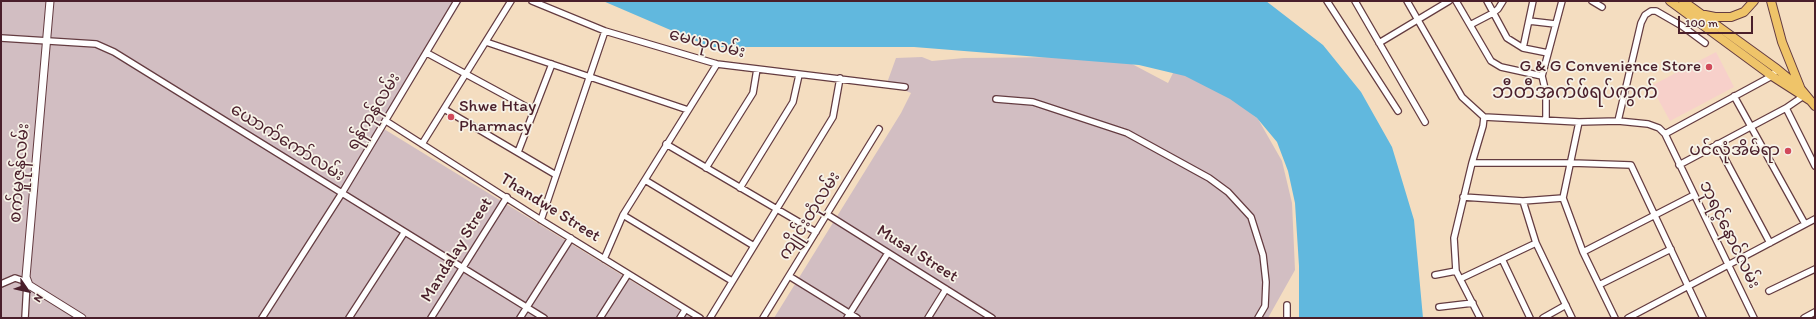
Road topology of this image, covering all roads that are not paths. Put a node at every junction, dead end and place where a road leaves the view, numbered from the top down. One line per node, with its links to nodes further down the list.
1 (50, 1): 30 (street, စက်မှုဇုန်လမ်း)
2 (457, 1): 35 (street, ရန်ကုန်လမ်း)
3 (512, 1): 31 (street)
4 (532, 1): 28 (street, မေယုလမ်း)
5 (1327, 1): 55 (street)
6 (1355, 1): 32 (street)
7 (1407, 1): 23 (street)
8 (1449, 1): 23 (street)
9 (1487, 1): 21 (street)
10 (1504, 1): 21 (street)
11 (1533, 1): 24 (street)
12 (1560, 1): 26 (street)
13 (1592, 1): 20 (street)
14 (1670, 1): 27 (main road)
15 (1676, 1): 27 (main road)
16 (1684, 1): 22 (main road)
17 (1754, 1): 22 (main road)
18 (1458, 2): 25 (street)
19 (1774, 2): 47 (main road)
20 (1602, 7)
21 (1493, 13): 25 (street); 34 (street)
22 (1700, 14): 40 (main road)
23 (1418, 20): 32 (street); 56 (street)
24 (1529, 21): 26 (street); 34 (street)
25 (1470, 24): 43 (street)
26 (1555, 24): 36 (street)
27 (1706, 26): 40 (main road)
28 (605, 30): 38 (street, မေယုလမ်း); 44 (street)
29 (1, 38): 30 (street, ယောက်ကော်လမ်း)
30 (46, 42): 77 (street, ယောက်ကော်လမ်း); 110 (street, စက်မှုဇုန်လမ်း)
31 (486, 42): 37 (street); 41 (street)
32 (1379, 43): 60 (street)
33 (1705, 43): 59 (street)
34 (1522, 48): 36 (street)
35 (427, 53): 41 (street); 57 (street, ရန်ကုန်လမ်း)
36 (1548, 53): 43 (street)
37 (552, 64): 44 (street); 54 (street)
38 (717, 64): 39 (street, မေယုလမ်း); 53 (street)
39 (757, 69): 42 (street, မေယုလမ်း); 73 (street)
40 (1775, 72): 47 (main road); 48 (street); 50 (main road)
41 (466, 74): 52 (street); 54 (street)
42 (799, 75): 45 (street, မေယုလမ်း); 76 (street)
43 (1542, 76): 58 (street)
44 (590, 77): 53 (street); 74 (street)
45 (840, 78): 46 (street, မေယုလမ်း); 83 (street)
46 (905, 87)
47 (1800, 88): 50 (main road)
48 (1734, 96): 62 (street); 64 (street)
49 (996, 99): 139 (street)
50 (1809, 99): 51 (street)
51 (1786, 108): 62 (street); 72 (street)
52 (444, 109): 65 (street); 68 (street)
53 (688, 110): 66 (street)
54 (534, 111): 68 (street)
55 (1398, 111)
56 (1484, 117): 58 (street); 69 (street)
57 (386, 120): 65 (street, Thandwe Street); 77 (street, ရန်ကုန်လမ်း)
58 (1546, 120): 61 (street)
59 (1618, 121): 61 (street); 64 (street)
60 (1424, 122)
61 (1579, 122): 70 (street)
62 (1751, 127): 67 (street); 89 (street)
63 (879, 129): 85 (street, ကျိုင်းတုံလမ်း)
64 (1664, 134): 71 (street, ဘုရင့်နောင်လမ်း)
65 (422, 144): 79 (street, Thandwe Street)
66 (666, 144): 73 (street); 75 (street)
67 (1717, 144): 71 (street); 94 (street)
68 (518, 152): 74 (street)
69 (1472, 163): 70 (street); 80 (street)
70 (1572, 163): 81 (street); 86 (street)
71 (1679, 165): 78 (street, ဘုရင့်နောင်လမ်း)
72 (1815, 166)
73 (706, 168): 76 (street)
74 (556, 175): 88 (street)
75 (644, 180): 84 (street); 95 (street)
76 (740, 188): 83 (street)
77 (342, 193): 91 (street, ယောက်ကော်လမ်း); 126 (street, ရန်ကုန်လမ်း)
78 (1694, 194): 86 (street); 101 (street, ဘုရင့်နောင်လမ်း)
79 (507, 197): 88 (street, Thandwe Street); 102 (street, Mandalay Street)
80 (1463, 197): 82 (street); 104 (street)
81 (1563, 198): 82 (street); 97 (street)
82 (1524, 201): 93 (street)
83 (777, 209): 90 (street); 95 (street)
84 (623, 215): 99 (street); 109 (street)
85 (828, 215): 90 (street, ကျိုင်းတုံလမ်း); 98 (street, Musal Street)
86 (1655, 215): 96 (street); 97 (street)
87 (1815, 219): 89 (street)
88 (541, 220): 92 (street, Thandwe Street)
89 (1805, 224): 94 (street)
90 (816, 232): 107 (street, ကျိုင်းတုံလမ်း)
91 (404, 233): 102 (street, ယောက်ကော်လမ်း); 127 (street)
92 (571, 238): 99 (street, Thandwe Street); 119 (street)
93 (1536, 243): 100 (street); 118 (street)
94 (1770, 243): 101 (street)
95 (754, 246): 109 (street)
96 (1671, 249): 112 (street); 113 (street)
97 (1583, 252): 112 (street)
98 (888, 253): 114 (street, Musal Street); 123 (street)
99 (604, 259): 105 (street, Thandwe Street)
100 (1502, 259): 108 (street); 142 (street)
101 (1728, 265): 113 (street); 148 (street, ဘုရင့်နောင်လမ်း)
102 (462, 268): 119 (street, ယောက်ကော်လမ်း); 128 (street, Mandalay Street)
103 (1815, 269): 115 (street)
104 (1456, 271): 106 (street); 108 (street)
105 (628, 274): 121 (street, Thandwe Street); 131 (street)
106 (1435, 274)
107 (789, 276): 123 (street); 135 (street, ကျိုင်းတုံလမ်း)
108 (1460, 279): 116 (street)
109 (732, 281): 134 (street)
110 (27, 282): 111 (street); 124 (street); 125 (street)
111 (1, 284)
112 (1599, 285): 145 (street)
113 (1688, 286): 146 (street); 147 (street)
114 (946, 289): 137 (street); 138 (street, Musal Street)
115 (1769, 291)
116 (1473, 303): 120 (street); 141 (street)
117 (1287, 305): 140 (street)
118 (1566, 305): 143 (street); 144 (street)
119 (527, 307): 129 (street); 130 (street, ယောက်ကော်လမ်း)
120 (1439, 307)
121 (685, 310): 132 (street); 133 (street, Thandwe Street)
122 (1815, 312): 149 (street)
123 (848, 316): 136 (street)
124 (25, 318)
125 (82, 318)
126 (262, 318)
127 (349, 318)
128 (431, 318)
129 (520, 318)
130 (544, 318)
131 (600, 318)
132 (680, 318)
133 (700, 318)
134 (710, 318)
135 (763, 318)
136 (857, 318)
137 (928, 318)
138 (992, 318)
139 (1258, 318)
140 (1287, 318)
141 (1480, 318)
142 (1530, 318)
143 (1543, 318)
144 (1572, 318)
145 (1615, 318)
146 (1628, 318)
147 (1703, 318)
148 (1754, 318)
149 (1804, 318)

